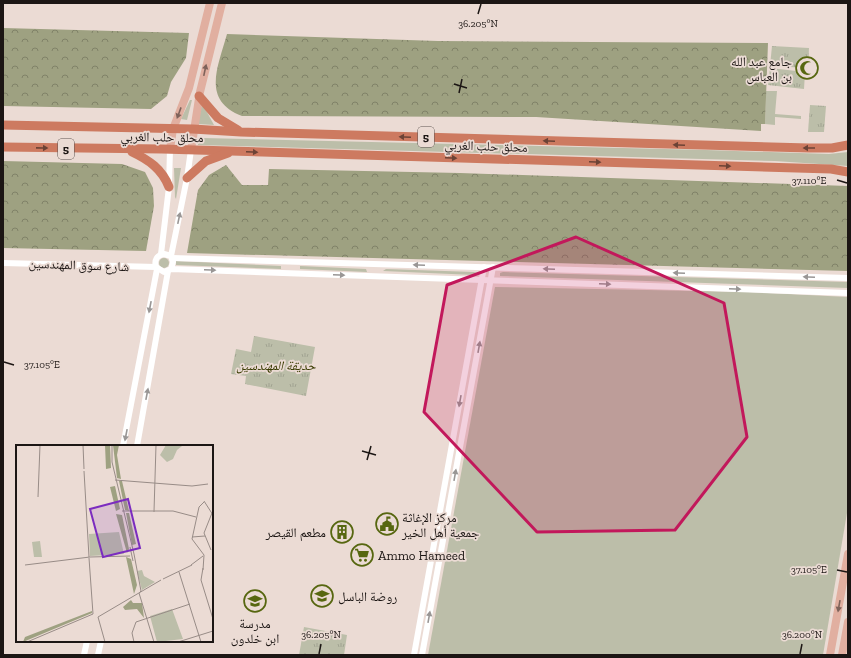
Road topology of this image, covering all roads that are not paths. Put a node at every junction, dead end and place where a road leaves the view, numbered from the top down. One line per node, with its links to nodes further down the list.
1 (210, 3): 5 (main road, one-way to 5)
2 (222, 3): 3 (main road, one-way to 2)
3 (199, 96): 6 (main road); 7 (highway)
4 (3, 125): 5 (highway, محلق حلب الغربي / 5)
5 (174, 129): 6 (highway, محلق حلب الغربي / 5); 10 (main road)
6 (193, 129): 7 (highway, محلق حلب الغربي / 5); 12 (main road)
7 (241, 132): 8 (highway, محلق حلب الغربي / 5, one-way to 7)
8 (848, 145)
9 (3, 147): 11 (highway, محلق حلب الغربي / 5, one-way to 11)
10 (170, 149): 11 (highway, محلق حلب الغربي / 5); 12 (highway, محلق حلب الغربي / 5); 16 (street)
11 (129, 150): 16 (highway)
12 (191, 150): 13 (highway, محلق حلب الغربي / 5); 15 (street)
13 (234, 152): 14 (highway, محلق حلب الغربي / 5, one-way to 14); 15 (highway)
14 (848, 172)
15 (187, 178): 18 (street, one-way to 15)
16 (169, 187): 17 (street)
17 (161, 254): 18 (street); 24 (street)
18 (171, 257): 19 (street); 25 (street)
19 (296, 262): 21 (street); 26 (street)
20 (3, 263): 24 (street, شارع سوق المهندسين)
21 (379, 264): 22 (street, one-way to 21); 27 (street)
22 (484, 267): 23 (street); 29 (street)
23 (493, 267): 28 (street, one-way to 23); 30 (street)
24 (157, 268): 25 (street); 32 (street, one-way to 32)
25 (169, 270): 26 (street, one-way to 26); 33 (street)
26 (295, 273): 27 (street, one-way to 27)
27 (378, 276): 29 (street)
28 (848, 278)
29 (482, 280): 30 (street); 36 (street, one-way to 36)
30 (491, 280): 31 (street, one-way to 31); 37 (street, one-way to 30)
31 (848, 293)
32 (143, 346): 33 (street); 34 (street, one-way to 34)
33 (155, 348): 35 (street, one-way to 33)
34 (123, 445)
35 (137, 445)
36 (444, 490): 37 (street); 39 (street)
37 (452, 492): 40 (street)
38 (848, 554): 48 (main road, one-way to 48)
39 (426, 584): 40 (street); 46 (street)
40 (435, 586): 47 (street, one-way to 40)
41 (848, 622): 49 (main road)
42 (87, 642): 44 (street)
43 (100, 642): 45 (street)
44 (84, 655)
45 (98, 655)
46 (414, 655)
47 (422, 655)
48 (830, 655)
49 (842, 655)

